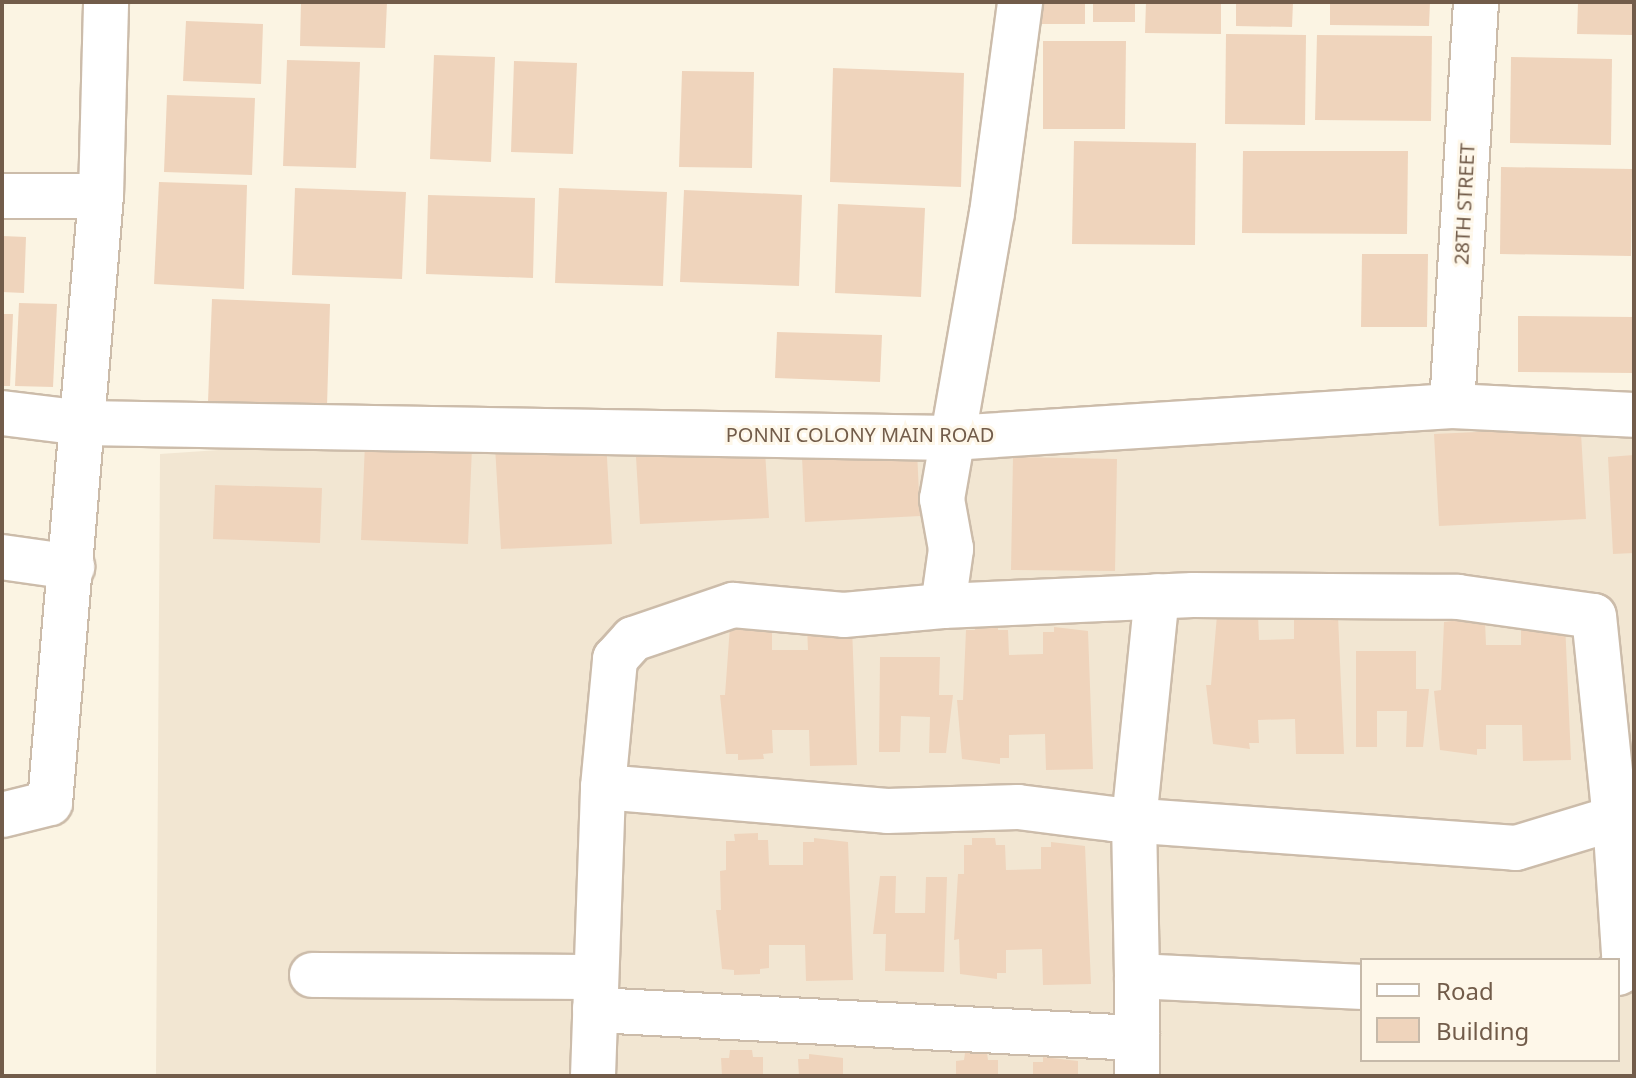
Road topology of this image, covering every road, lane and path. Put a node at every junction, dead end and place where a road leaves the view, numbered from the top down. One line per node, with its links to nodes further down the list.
1 (106, 2): 5 (street)
2 (1020, 2): 10 (street)
3 (1476, 2): 6 (street, 28TH STREET)
4 (2, 196): 5 (street)
5 (101, 196): 9 (street)
6 (1452, 406): 8 (street, PONNI COLONY MAIN ROAD); 10 (street, PONNI COLONY MAIN ROAD)
7 (2, 413): 9 (street, PONNI COLONY MAIN ROAD)
8 (1634, 415)
9 (84, 423): 10 (street, PONNI COLONY MAIN ROAD); 12 (street)
10 (951, 438): 14 (street)
11 (2, 557): 12 (street)
12 (72, 567): 16 (street)
13 (1157, 596): 14 (street); 17 (street); 18 (street)
14 (943, 606): 15 (street)
15 (603, 787): 18 (street); 23 (street)
16 (2, 815)
17 (1615, 818): 18 (street); 19 (street)
18 (1134, 821): 21 (street)
19 (1620, 972)
20 (312, 975): 23 (street)
21 (1137, 976): 22 (street); 24 (street)
22 (1360, 987)
23 (595, 994): 24 (street); 25 (street)
24 (1137, 1057)
25 (593, 1076)

